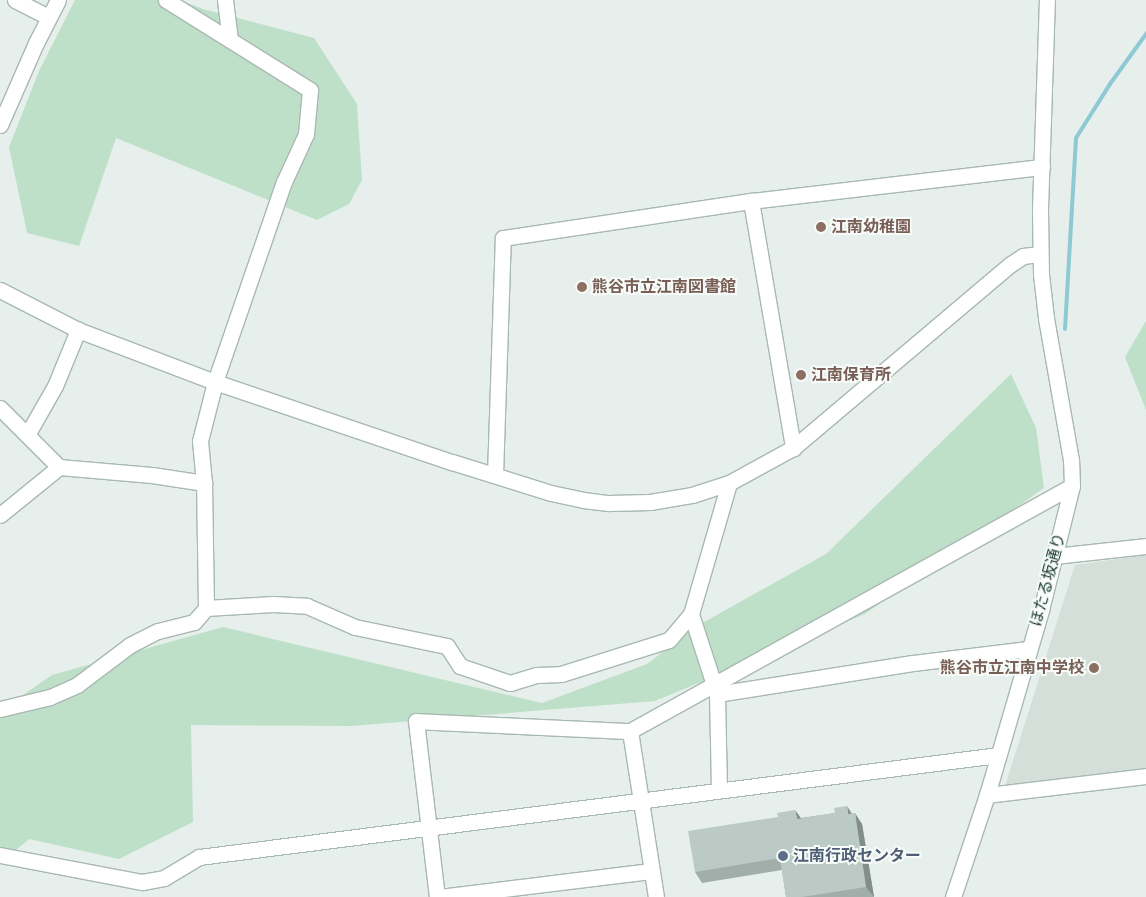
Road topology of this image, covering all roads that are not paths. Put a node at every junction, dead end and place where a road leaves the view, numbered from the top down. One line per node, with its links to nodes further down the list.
1 (15, 0): 6 (street)
2 (58, 0): 6 (street)
3 (166, 0): 7 (street)
4 (225, 0): 7 (street)
5 (1047, 0): 9 (street, ほたる坂通り)
6 (49, 17): 8 (street)
7 (230, 40): 14 (street)
8 (0, 125)
9 (1042, 167): 10 (street); 11 (street, ほたる坂通り)
10 (751, 202): 17 (street); 19 (street)
11 (1040, 254): 17 (street); 22 (street, ほたる坂通り)
12 (0, 290): 13 (street)
13 (78, 330): 14 (street); 16 (street)
14 (215, 382): 19 (street); 20 (street)
15 (0, 408): 16 (street)
16 (27, 435): 18 (street)
17 (793, 448): 21 (street)
18 (59, 467): 20 (street); 23 (street)
19 (495, 475): 21 (street)
20 (204, 483): 26 (street)
21 (729, 483): 27 (street)
22 (1072, 486): 25 (street, ほたる坂通り); 29 (street)
23 (0, 515)
24 (1146, 546): 25 (street)
25 (1055, 556): 28 (street, ほたる坂通り)
26 (206, 608): 27 (street); 30 (street)
27 (691, 614): 29 (street)
28 (1028, 649): 29 (street); 32 (street, ほたる坂通り)
29 (714, 689): 31 (street); 34 (street)
30 (0, 709)
31 (630, 731): 36 (street); 37 (street)
32 (999, 755): 34 (street); 35 (street, ほたる坂通り)
33 (1146, 776): 35 (street)
34 (719, 790): 36 (street)
35 (987, 795): 42 (street, ほたる坂通り)
36 (640, 800): 37 (street); 39 (street)
37 (427, 827): 38 (street); 40 (street)
38 (0, 855)
39 (651, 871): 40 (street); 41 (street)
40 (438, 897)
41 (656, 897)
42 (953, 897)

